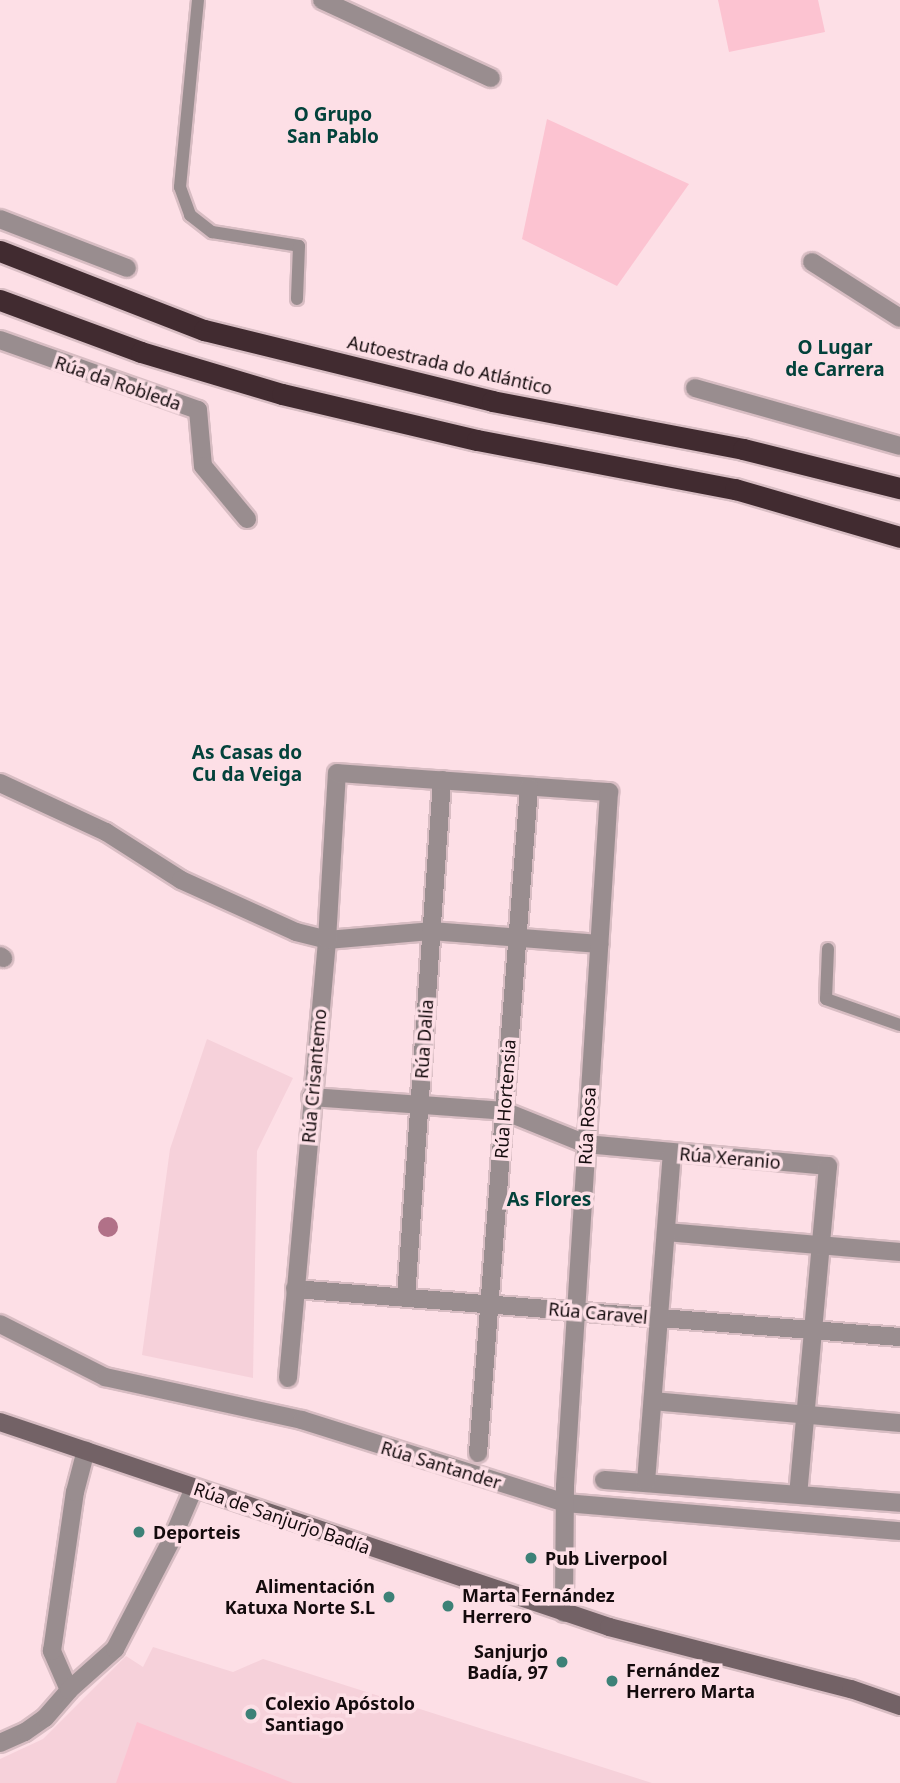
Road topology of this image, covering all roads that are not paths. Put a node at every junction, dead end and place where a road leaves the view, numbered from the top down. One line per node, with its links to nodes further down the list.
1 (198, 0): 8 (lane)
2 (322, 0): 3 (street)
3 (491, 78)
4 (0, 219): 7 (street)
5 (0, 251): 14 (highway, Autoestrada do Atlántico)
6 (812, 261): 10 (street)
7 (127, 268)
8 (297, 299)
9 (0, 300): 16 (highway)
10 (900, 318)
11 (0, 340): 15 (street, Rúa da Robleda)
12 (695, 388): 13 (street)
13 (900, 446)
14 (900, 488)
15 (247, 519)
16 (900, 537)
17 (442, 780): 19 (street); 20 (street, Rúa Dalia); 22 (street, Rúa Crisantemo)
18 (0, 783): 22 (street)
19 (529, 786): 21 (street, Rúa Hortensia); 23 (street, Rúa Rosa)
20 (431, 931): 21 (street); 22 (street); 27 (street, Rúa Dalia)
21 (517, 938): 23 (street); 28 (street, Rúa Hortensia)
22 (327, 940): 26 (street, Rúa Crisantemo)
23 (599, 944): 29 (street, Rúa Rosa)
24 (828, 949): 25 (lane)
25 (900, 1025)
26 (311, 1097): 27 (street, Rúa Xeranio); 34 (street, Rúa Crisantemo)
27 (419, 1105): 28 (street, Rúa Xeranio); 35 (street, Rúa Dalia)
28 (504, 1111): 29 (street, Rúa Xeranio); 36 (street, Rúa Hortensia)
29 (586, 1144): 30 (street, Rúa Xeranio); 37 (street, Rúa Rosa)
30 (673, 1153): 31 (street); 32 (street, Rúa Xeranio)
31 (666, 1233): 32 (street); 38 (street)
32 (820, 1245): 33 (street); 40 (street, Rúa Xeranio)
33 (900, 1252)
34 (295, 1289): 35 (street, Rúa Caravel); 42 (street, Rúa Crisantemo)
35 (406, 1298): 36 (street, Rúa Caravel)
36 (489, 1304): 37 (street, Rúa Caravel); 48 (street, Rúa Hortensia)
37 (578, 1311): 38 (street, Rúa Caravel); 53 (street, Rúa Rosa)
38 (659, 1318): 40 (street, Rúa Caravel); 43 (street)
39 (0, 1324): 53 (street, Rúa Santander)
40 (811, 1329): 41 (street, Rúa Caravel); 44 (street, Rúa Xeranio)
41 (900, 1337)
42 (288, 1378)
43 (653, 1401): 44 (street); 50 (street)
44 (804, 1414): 46 (street); 52 (street, Rúa Xeranio)
45 (0, 1422): 47 (main road, Rúa de Sanjurjo Badía)
46 (900, 1423)
47 (86, 1450): 51 (main road, Rúa de Sanjurjo Badía); 57 (street)
48 (478, 1453)
49 (604, 1480): 50 (street)
50 (646, 1482): 52 (street)
51 (194, 1488): 56 (main road, Rúa de Sanjurjo Badía); 57 (street)
52 (798, 1494): 54 (street)
53 (565, 1503): 55 (street, Rúa Santander); 56 (street)
54 (900, 1503)
55 (900, 1531)
56 (564, 1613): 58 (main road, Rúa de Sanjurjo Badía)
57 (69, 1690): 59 (street)
58 (900, 1706)
59 (0, 1743)

